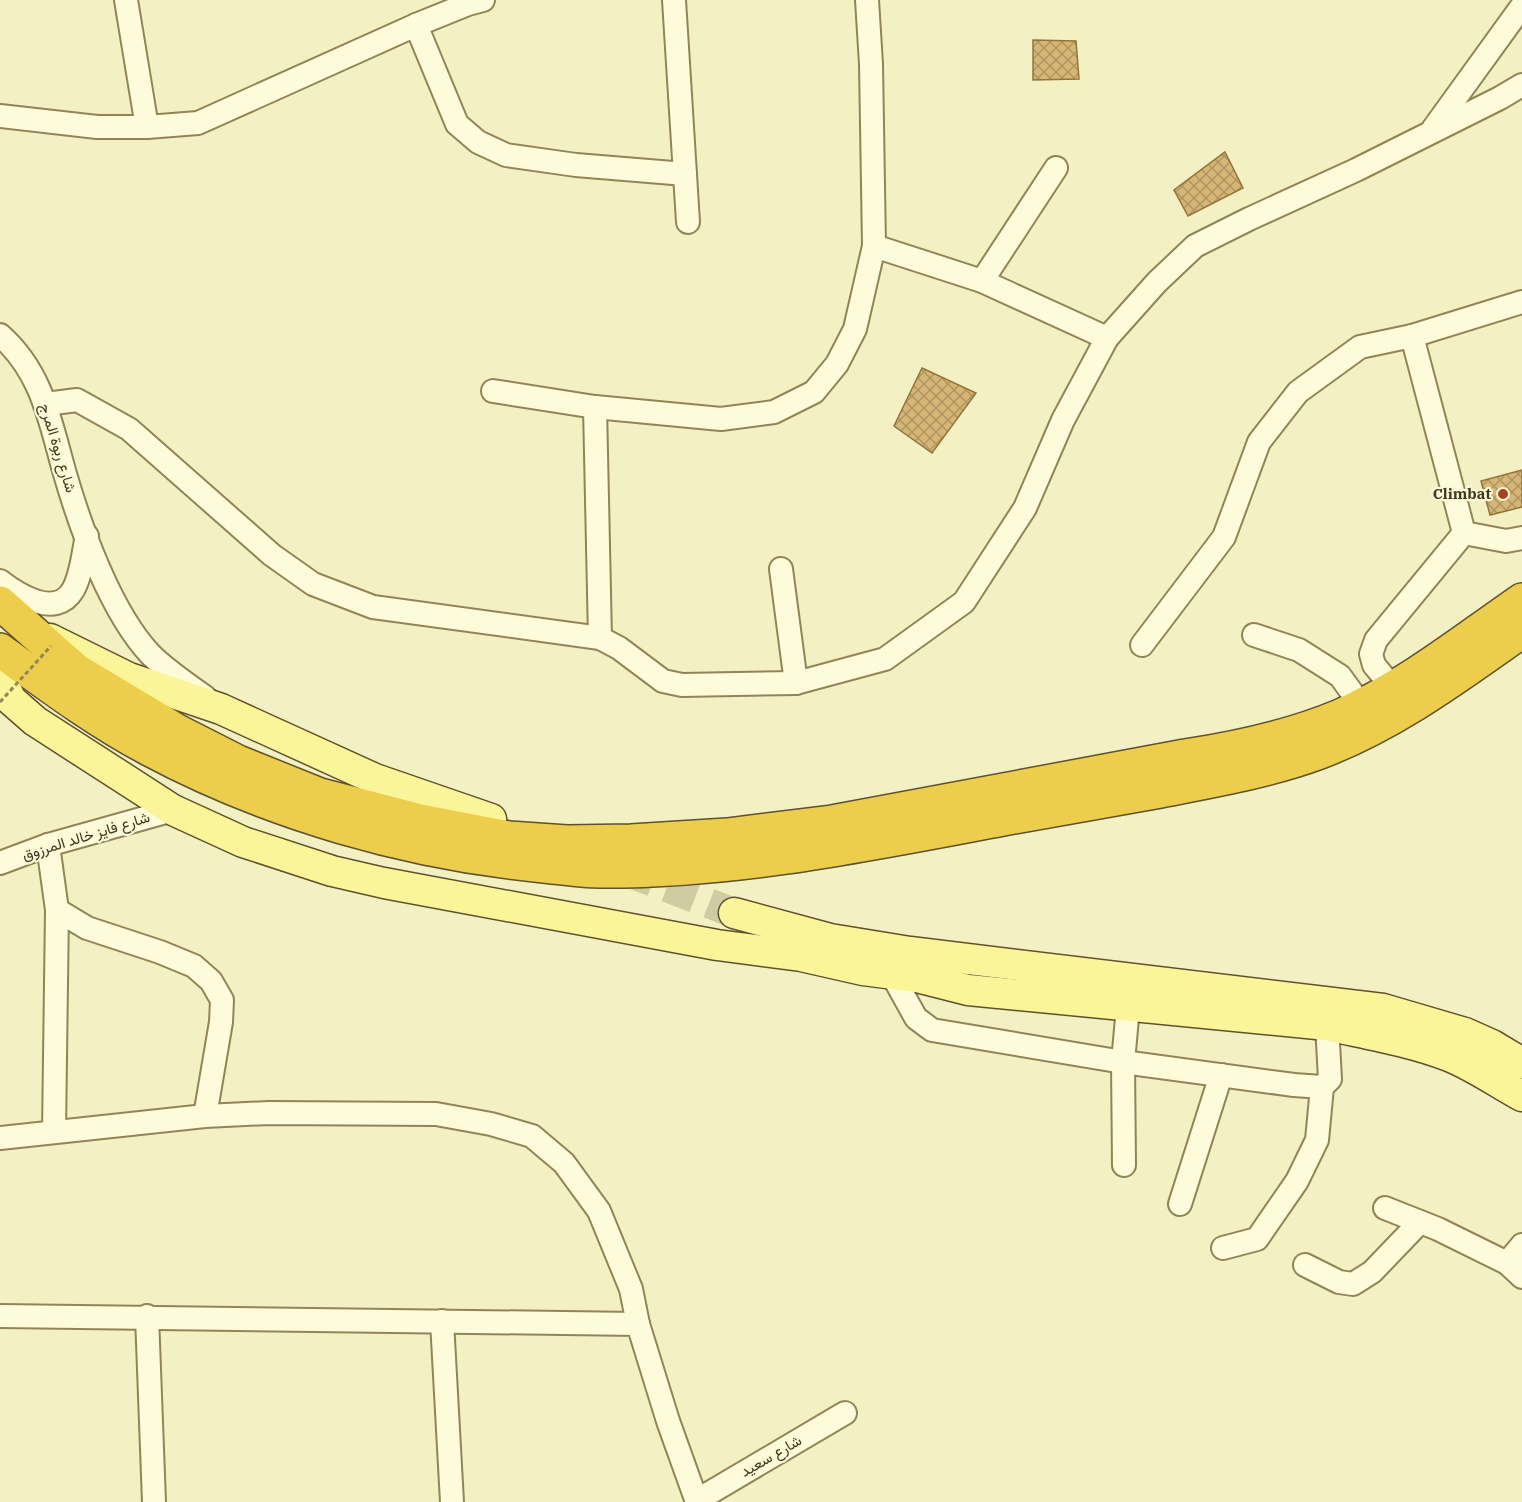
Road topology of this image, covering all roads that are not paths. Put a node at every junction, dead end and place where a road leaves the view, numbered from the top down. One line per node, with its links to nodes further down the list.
1 (126, 0): 9 (street)
2 (483, 0): 6 (street)
3 (674, 0): 12 (street)
4 (867, 0): 14 (street)
5 (1522, 6): 10 (street)
6 (416, 25): 9 (street); 12 (street)
7 (1522, 85): 10 (street)
8 (0, 116): 9 (street)
9 (147, 127)
10 (1429, 134): 19 (street)
11 (1056, 168): 15 (street)
12 (685, 174): 13 (street)
13 (688, 222)
14 (873, 246): 15 (street); 22 (street)
15 (982, 281): 19 (street)
16 (1522, 302): 18 (street)
17 (0, 335): 21 (street, شارع ربوة المرج)
18 (1412, 336): 23 (street); 34 (street)
19 (1107, 338): 37 (street)
20 (493, 391): 22 (street)
21 (46, 404): 24 (street, شارع ربوة المرج); 33 (street)
22 (595, 407): 33 (street)
23 (1464, 533): 25 (street); 38 (street)
24 (87, 536): 27 (street); 40 (street, شارع ربوة المرج)
25 (1522, 538)
26 (781, 569): 37 (street)
27 (0, 581)
28 (1522, 600): 38 (highway)
29 (0, 603): 32 (highway)
30 (1522, 632): 35 (highway)
31 (1254, 635): 39 (street)
32 (39, 637): 39 (highway); 40 (main road)
33 (600, 638): 37 (street)
34 (1142, 645)
35 (0, 650)
36 (0, 678): 41 (main road)
37 (796, 683)
38 (1393, 688): 39 (highway)
39 (1361, 705)
40 (221, 709): 42 (main road)
41 (173, 810): 43 (street, شارع فايز خالد المرزوق); 47 (main road)
42 (491, 819)
43 (48, 845): 44 (street, شارع فايز خالد المرزوق); 45 (street)
44 (0, 863)
45 (57, 910): 55 (street); 56 (street)
46 (734, 914): 51 (main road)
47 (891, 973): 48 (main road); 50 (street)
48 (1128, 1007): 49 (main road); 50 (street)
49 (1327, 1025): 53 (street); 54 (main road)
50 (1123, 1062): 52 (street); 58 (street)
51 (1522, 1063)
52 (1221, 1076): 53 (street); 59 (street)
53 (1322, 1087): 63 (street)
54 (1522, 1096)
55 (205, 1116): 56 (street); 69 (street)
56 (54, 1132): 57 (street)
57 (0, 1138)
58 (1124, 1165)
59 (1180, 1204)
60 (1385, 1208): 61 (street)
61 (1420, 1222): 64 (street); 65 (street)
62 (1522, 1245): 65 (street)
63 (1223, 1248)
64 (1305, 1264)
65 (1515, 1270)
66 (0, 1316): 67 (street)
67 (147, 1317): 68 (street); 72 (street)
68 (442, 1321): 69 (street); 73 (street)
69 (638, 1324): 71 (street)
70 (845, 1413): 71 (street, شارع سعيد)
71 (697, 1501)
72 (154, 1502)
73 (452, 1502)

